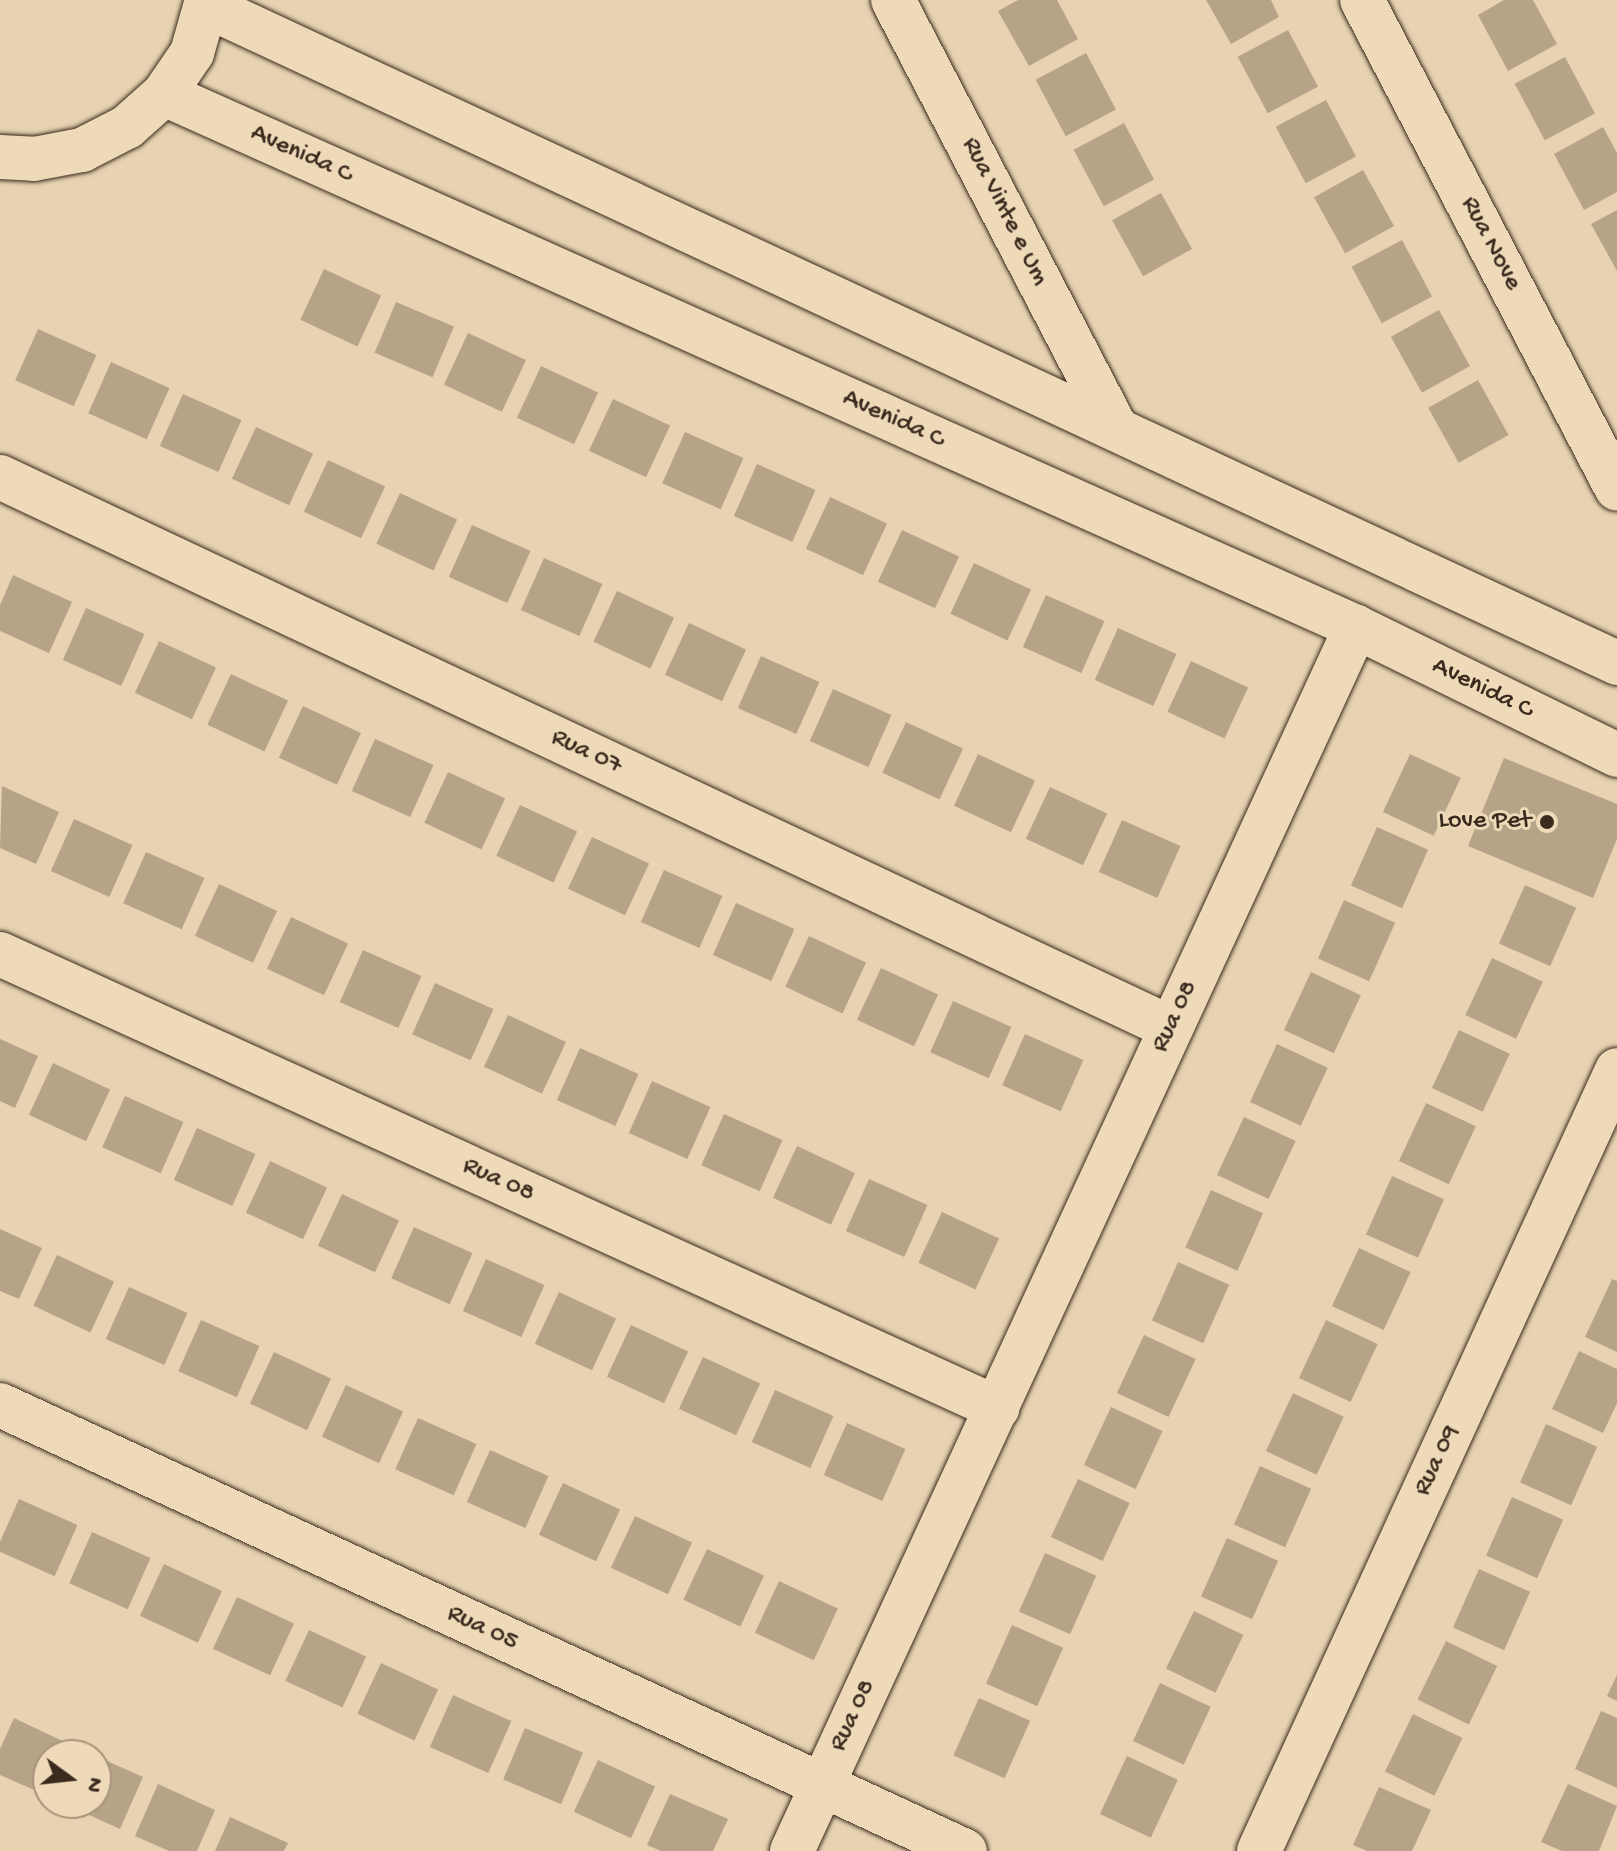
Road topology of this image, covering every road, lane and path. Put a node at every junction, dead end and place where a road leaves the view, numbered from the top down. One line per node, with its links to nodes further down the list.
1 (893, 0): 6 (street, Rua Vinte e Um)
2 (1362, 0): 8 (street, Rua Nove)
3 (207, 3): 4 (street); 6 (street)
4 (164, 94): 5 (street); 9 (street, Avenida C)
5 (0, 157)
6 (1114, 424): 10 (street)
7 (0, 477): 13 (street, Rua 07)
8 (1617, 489)
9 (1356, 627): 11 (street, Avenida C); 13 (street, Rua 08)
10 (1617, 663)
11 (1617, 755)
12 (0, 954): 16 (street, Rua 08)
13 (1171, 1028): 16 (street, Rua 08)
14 (1617, 1070): 20 (street, Rua 09)
15 (0, 1405): 17 (street, Rua 05)
16 (997, 1408): 17 (street, Rua 08)
17 (822, 1787): 18 (street, Rua 08); 19 (street, Rua 05)
18 (792, 1851)
19 (965, 1851)
20 (1259, 1851)

